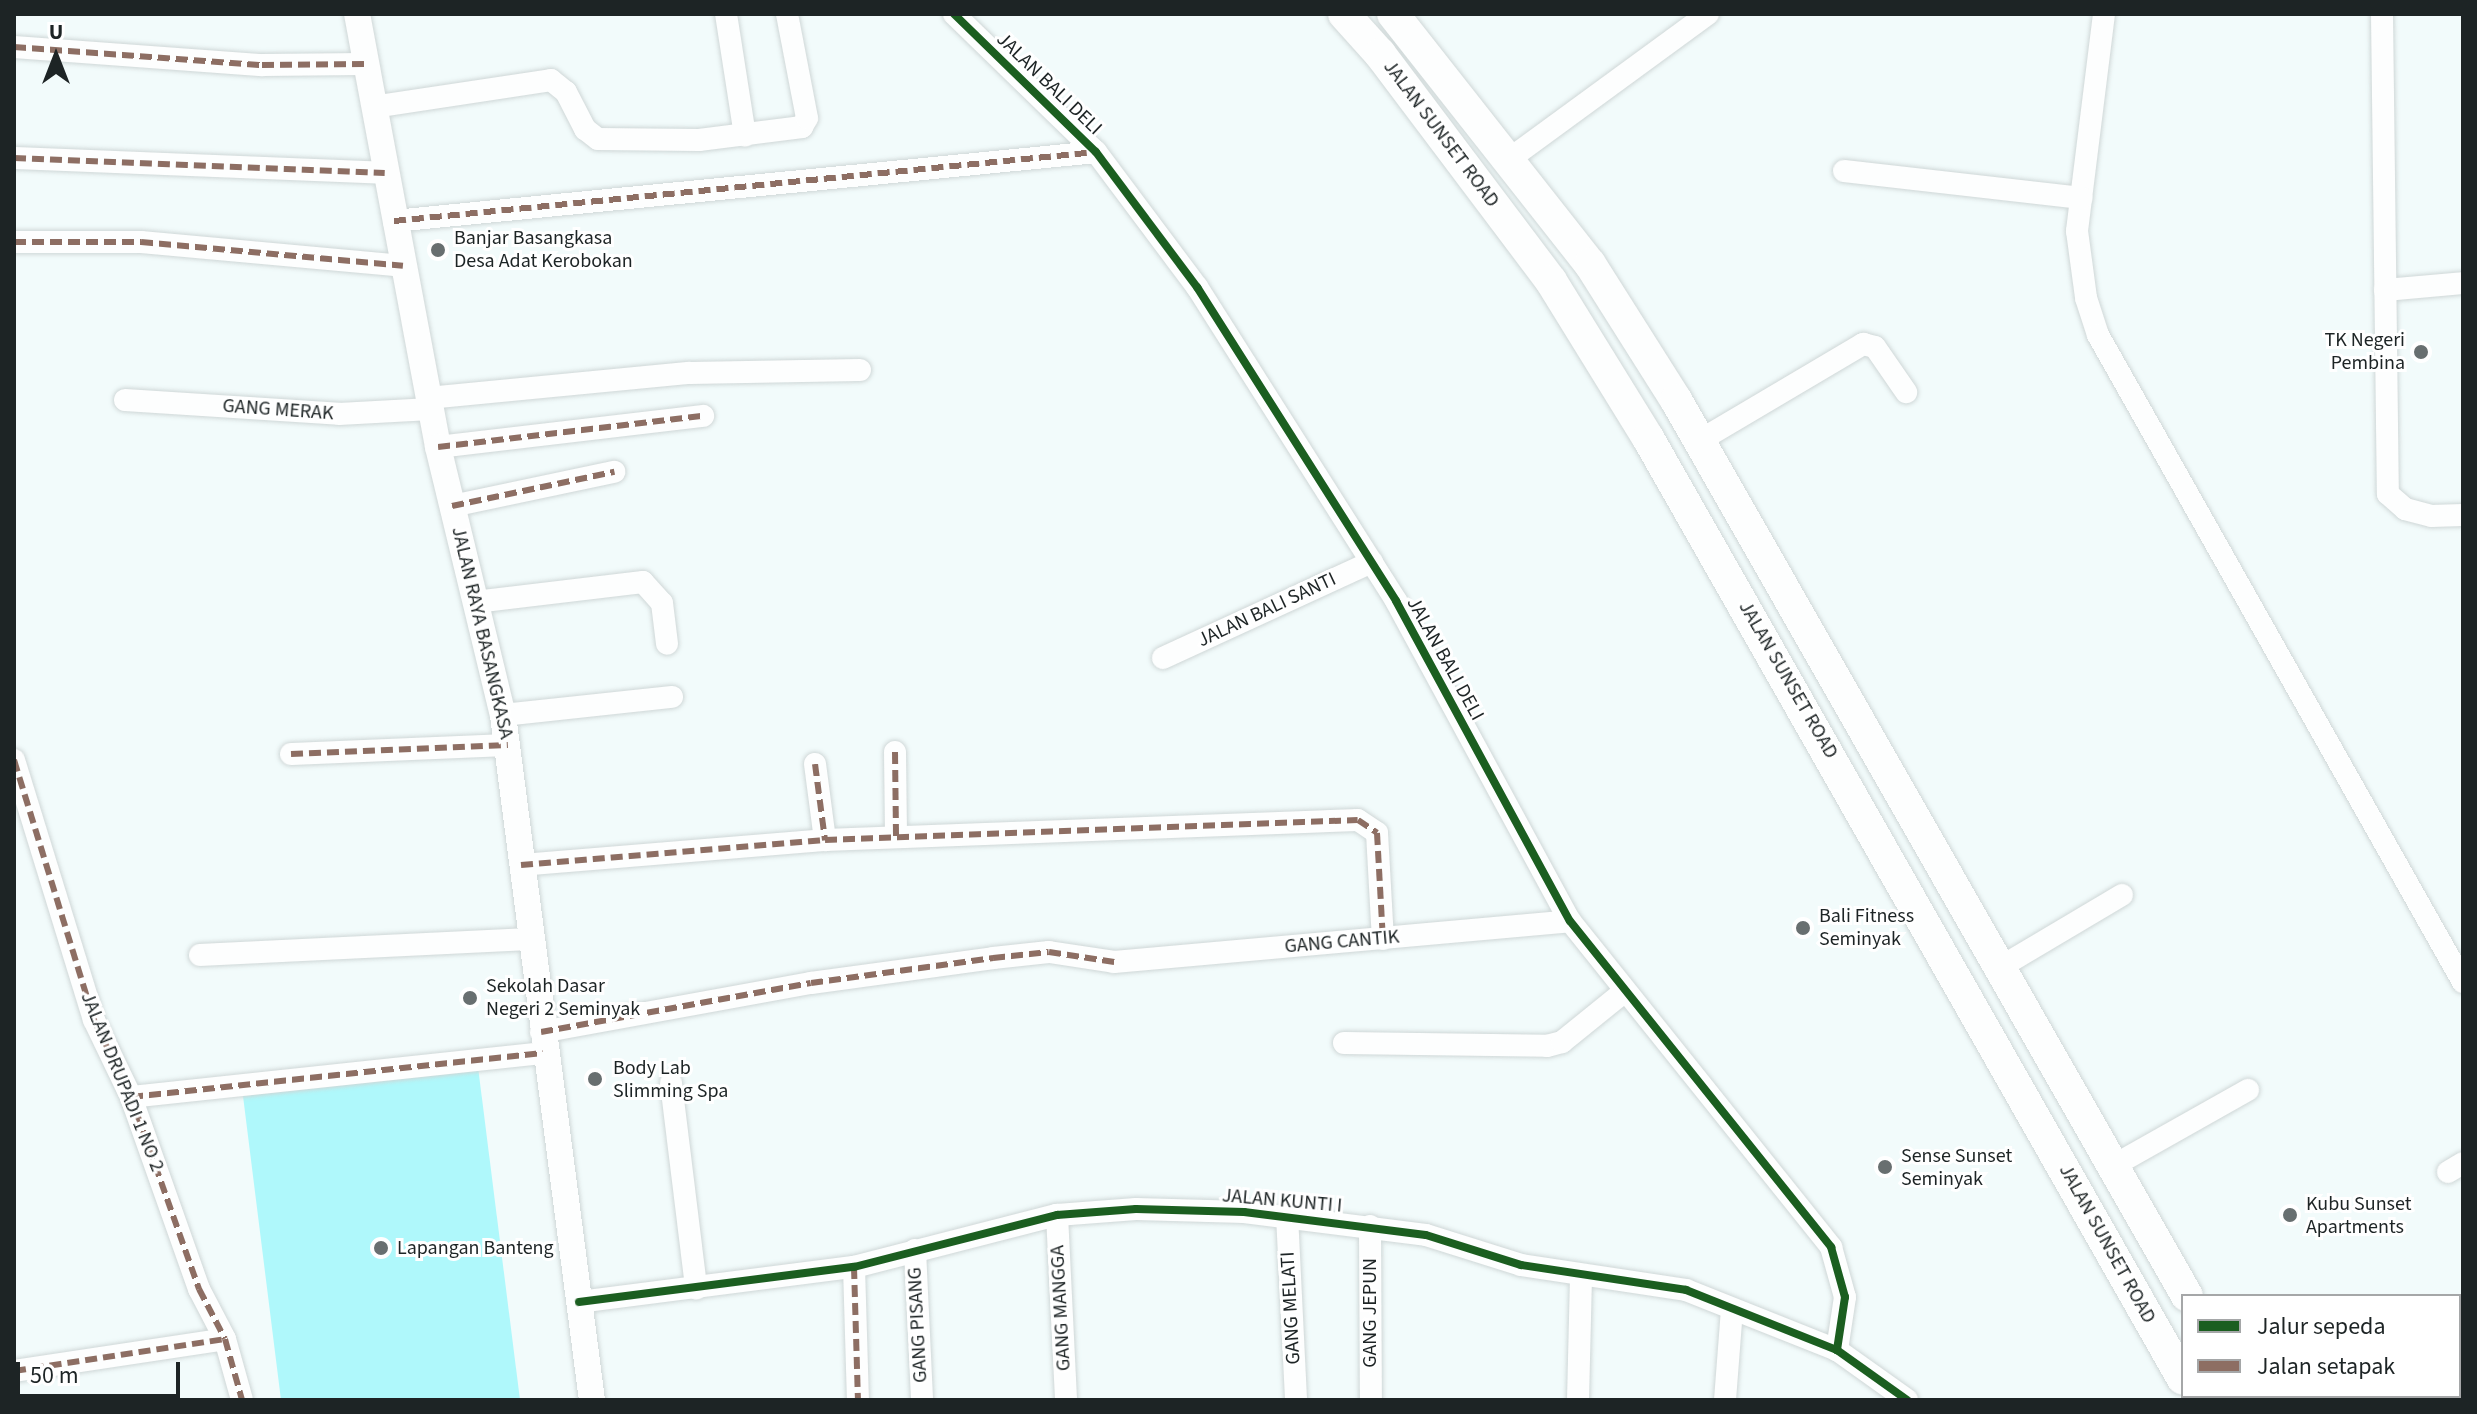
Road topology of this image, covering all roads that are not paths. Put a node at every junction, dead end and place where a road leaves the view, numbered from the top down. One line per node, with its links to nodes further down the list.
1 (357, 14): 11 (main road, JALAN RAYA BASANGKASA)
2 (726, 14): 13 (street)
3 (787, 14): 13 (street)
4 (954, 14): 14 (street, JALAN BALI DELI)
5 (1344, 14): 76 (highway, JALAN SUNSET ROAD)
6 (1393, 14): 16 (highway, JALAN SUNSET ROAD)
7 (1708, 14): 16 (street)
8 (2104, 14): 19 (street)
9 (2382, 14): 24 (street)
10 (14, 47): 11 (street)
11 (364, 64): 12 (main road, JALAN RAYA BASANGKASA)
12 (373, 107): 13 (street); 18 (main road, JALAN RAYA BASANGKASA)
13 (745, 136)
14 (1096, 152): 20 (street); 35 (street, JALAN BALI DELI)
15 (14, 158): 18 (street)
16 (1511, 158): 30 (highway, JALAN SUNSET ROAD)
17 (1844, 171): 19 (street)
18 (385, 173): 20 (main road, JALAN RAYA BASANGKASA)
19 (2081, 198): 55 (street)
20 (394, 221): 22 (main road, JALAN RAYA BASANGKASA)
21 (14, 242): 22 (street)
22 (403, 266): 28 (main road, JALAN RAYA BASANGKASA)
23 (2463, 283): 24 (street)
24 (2385, 290): 34 (street)
25 (860, 370): 28 (street, GANG MERAK)
26 (1906, 392): 30 (street)
27 (125, 400): 28 (street, GANG MERAK)
28 (430, 403): 31 (main road, JALAN RAYA BASANGKASA)
29 (703, 416): 31 (street)
30 (1699, 441): 54 (highway, JALAN SUNSET ROAD)
31 (438, 447): 33 (main road, JALAN RAYA BASANGKASA)
32 (614, 472): 33 (street)
33 (452, 506): 36 (main road, JALAN RAYA BASANGKASA)
34 (2463, 515)
35 (1372, 562): 38 (street, JALAN BALI SANTI); 50 (street, JALAN BALI DELI)
36 (475, 602): 37 (street); 40 (main road, JALAN RAYA BASANGKASA)
37 (667, 644)
38 (1163, 658)
39 (672, 697): 40 (street)
40 (503, 715): 41 (main road, JALAN RAYA BASANGKASA)
41 (508, 745): 43 (street); 48 (main road, JALAN RAYA BASANGKASA)
42 (895, 752): 46 (street)
43 (291, 754)
44 (14, 760): 61 (street, JALAN DRUPADI 1 NO 2)
45 (815, 764): 47 (street)
46 (896, 836): 47 (street); 52 (street)
47 (825, 840): 48 (street)
48 (521, 865): 51 (main road, JALAN RAYA BASANGKASA)
49 (2122, 895): 54 (street)
50 (1570, 921): 52 (street, GANG CANTIK); 56 (street, JALAN BALI DELI)
51 (529, 939): 53 (street); 57 (main road, JALAN RAYA BASANGKASA)
52 (1383, 939): 57 (street, GANG CANTIK)
53 (200, 955)
54 (1999, 968): 62 (highway, JALAN SUNSET ROAD)
55 (2463, 982)
56 (1625, 991): 58 (street); 74 (street, JALAN BALI DELI)
57 (542, 1042): 61 (street, GANG CANTIK); 71 (main road, JALAN RAYA BASANGKASA)
58 (1344, 1043)
59 (671, 1083): 69 (street)
60 (2248, 1090): 62 (street)
61 (131, 1097): 73 (street, JALAN DRUPADI 1 NO 2)
62 (2113, 1166): 70 (highway, JALAN SUNSET ROAD)
63 (1057, 1215): 64 (street, JALAN KUNTI I); 66 (street, JALAN KUNTI I); 81 (street, GANG MANGGA)
64 (1287, 1215): 65 (street, JALAN KUNTI I); 82 (street, GANG MELATI)
65 (1370, 1226): 68 (street, JALAN KUNTI I); 83 (street, GANG JEPUN)
66 (915, 1250): 67 (street, JALAN KUNTI I); 80 (street, GANG PISANG)
67 (854, 1267): 69 (street, JALAN KUNTI I); 79 (street)
68 (1581, 1275): 72 (street, JALAN KUNTI I); 84 (street)
69 (696, 1288): 71 (street, JALAN KUNTI I)
70 (2186, 1294)
71 (579, 1302): 78 (main road, JALAN RAYA BASANGKASA)
72 (1732, 1309): 74 (street, JALAN KUNTI I); 85 (street)
73 (225, 1339): 75 (street); 77 (street, JALAN DRUPADI 1 NO 2)
74 (1837, 1350): 86 (street, JALAN KUNTI I)
75 (14, 1371)
76 (2181, 1375)
77 (242, 1400)
78 (592, 1400)
79 (858, 1400)
80 (922, 1400)
81 (1066, 1400)
82 (1296, 1400)
83 (1371, 1400)
84 (1578, 1400)
85 (1725, 1400)
86 (1907, 1400)

